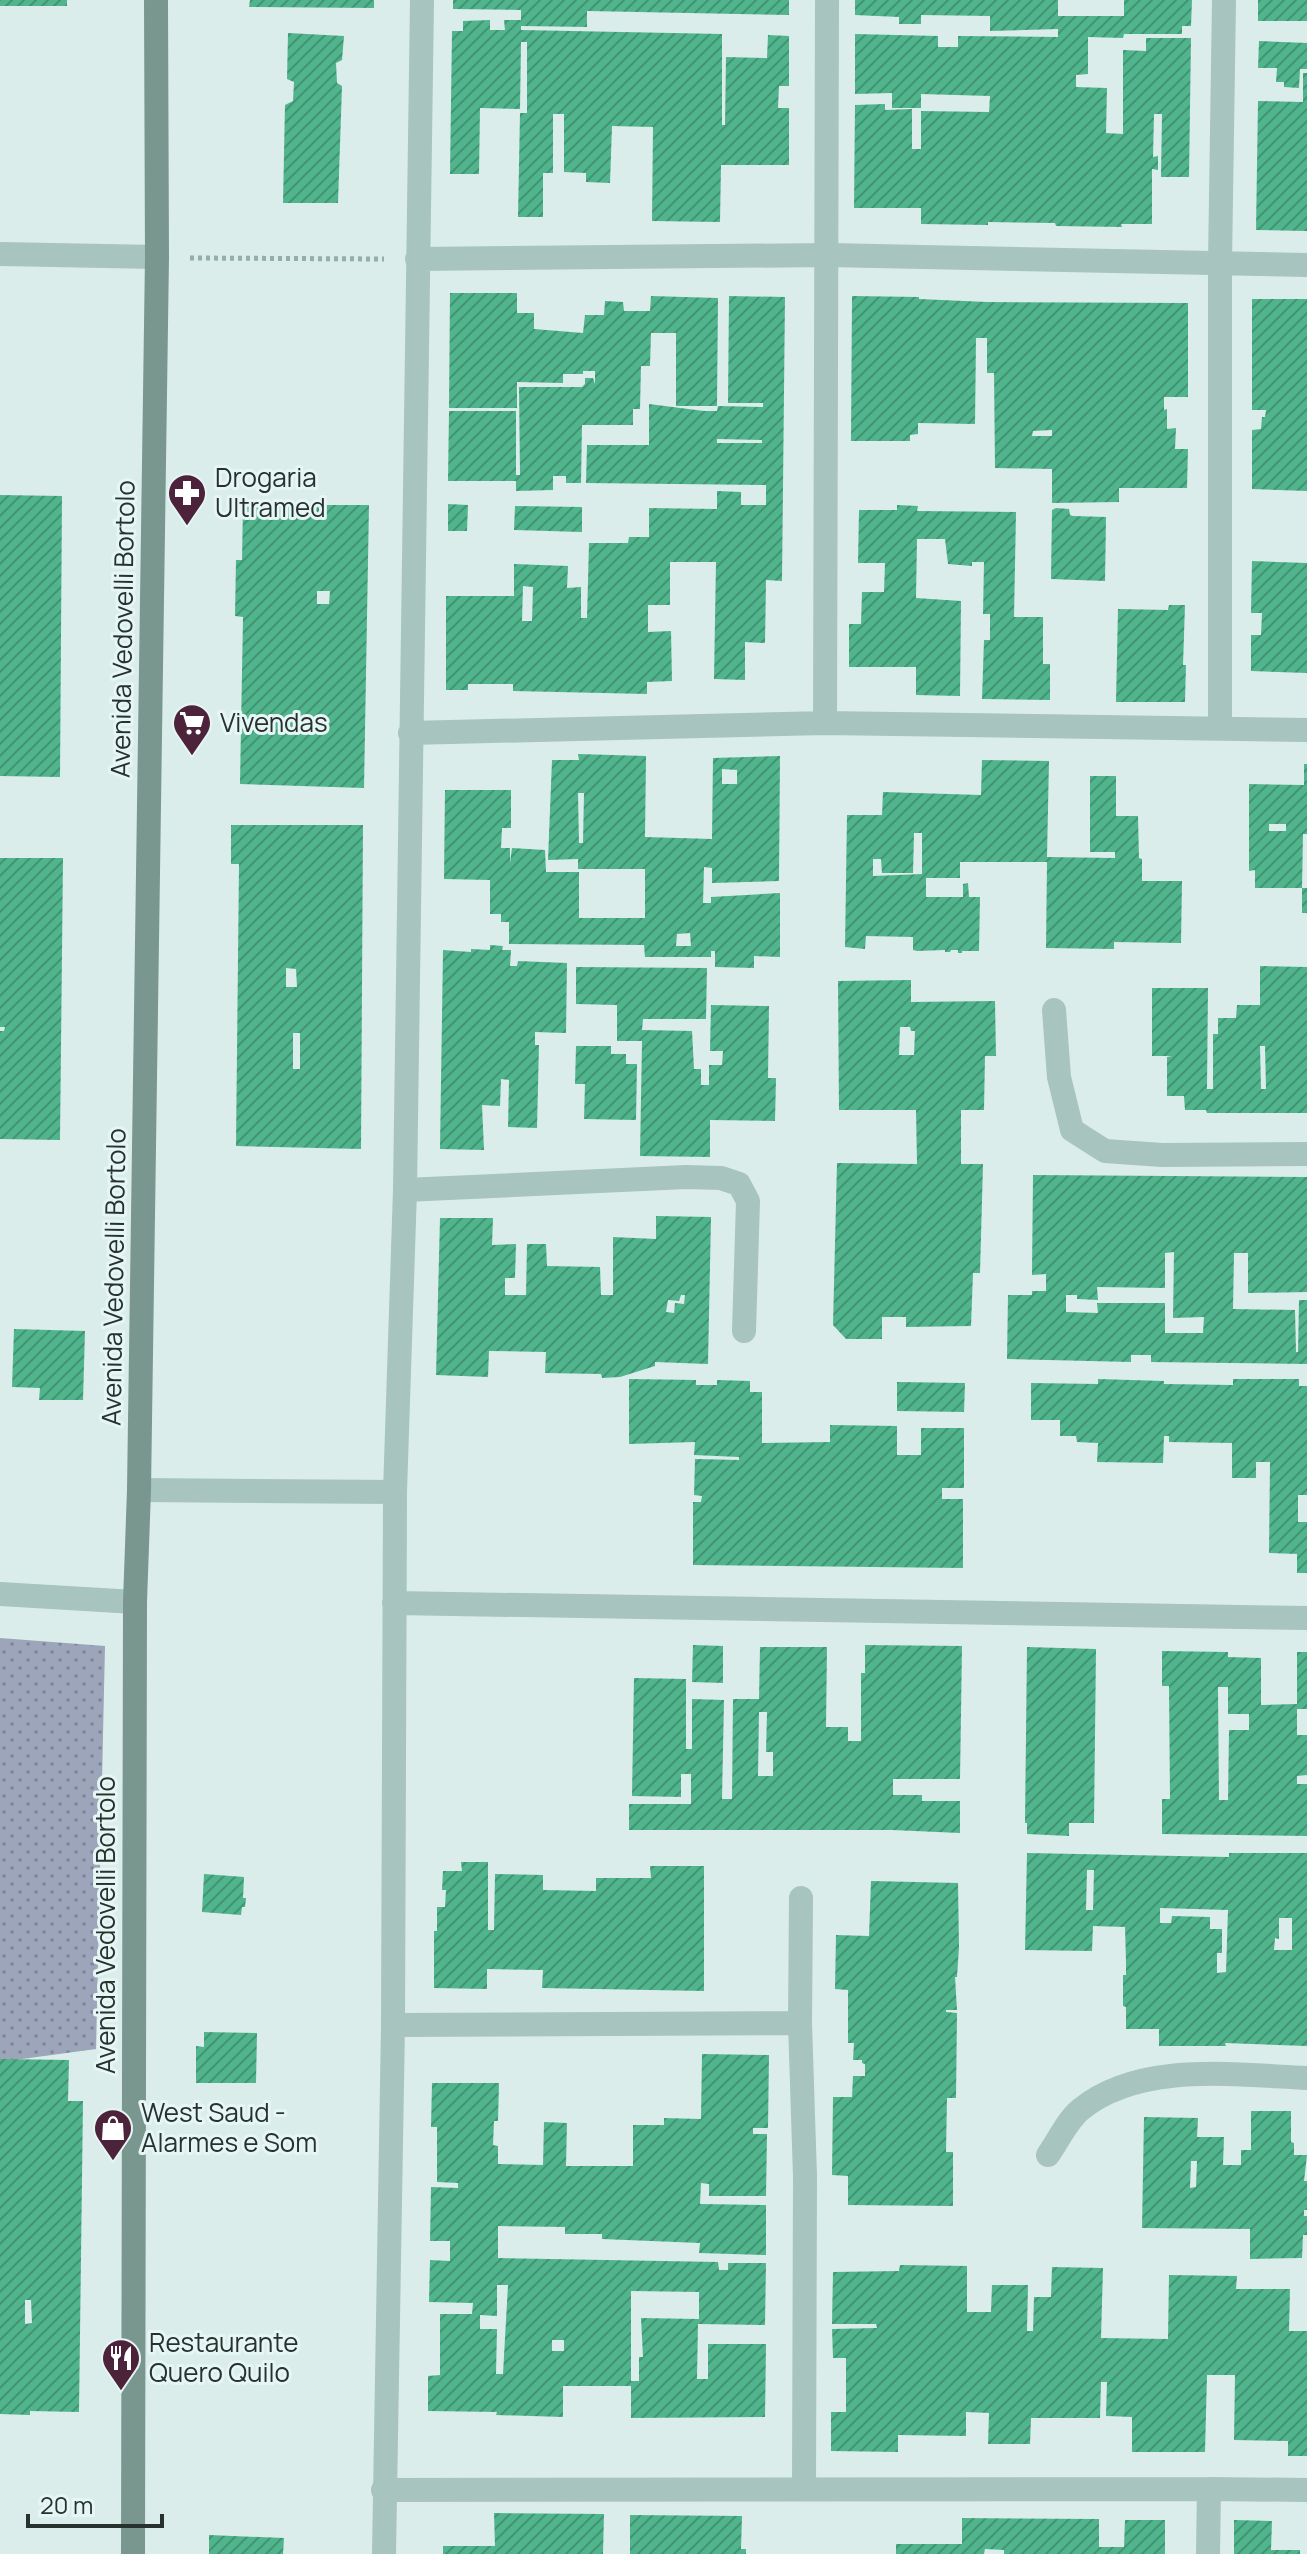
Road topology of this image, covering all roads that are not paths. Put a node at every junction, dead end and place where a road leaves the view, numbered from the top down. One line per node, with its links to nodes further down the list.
1 (156, 0): 7 (street, Avenida Vedovelli Bortolo)
2 (422, 0): 8 (street)
3 (827, 0): 6 (street)
4 (1224, 0): 9 (street)
5 (0, 254): 7 (street)
6 (828, 255): 8 (street); 9 (street); 11 (street)
7 (157, 257): 19 (street, Avenida Vedovelli Bortolo)
8 (417, 259): 14 (street)
9 (1220, 263): 10 (street); 12 (street)
10 (1307, 265)
11 (825, 723): 12 (street); 14 (street)
12 (1220, 728): 13 (street)
13 (1307, 730)
14 (410, 733): 17 (street)
15 (1054, 1010): 16 (street)
16 (1307, 1154)
17 (405, 1190): 18 (street); 20 (street)
18 (744, 1331)
19 (139, 1490): 20 (street); 22 (street, Avenida Vedovelli Bortolo)
20 (395, 1492): 23 (street)
21 (0, 1594): 22 (street)
22 (135, 1602): 34 (street, Avenida Vedovelli Bortolo)
23 (394, 1603): 24 (street); 27 (street)
24 (1307, 1618)
25 (801, 1898): 26 (street)
26 (800, 2023): 27 (street); 30 (street)
27 (393, 2025): 32 (street)
28 (1307, 2078): 29 (street)
29 (1048, 2155)
30 (804, 2489): 31 (street); 32 (street)
31 (1209, 2489): 33 (street); 36 (street)
32 (383, 2490): 35 (street)
33 (1307, 2490)
34 (133, 2554)
35 (384, 2554)
36 (1208, 2554)

